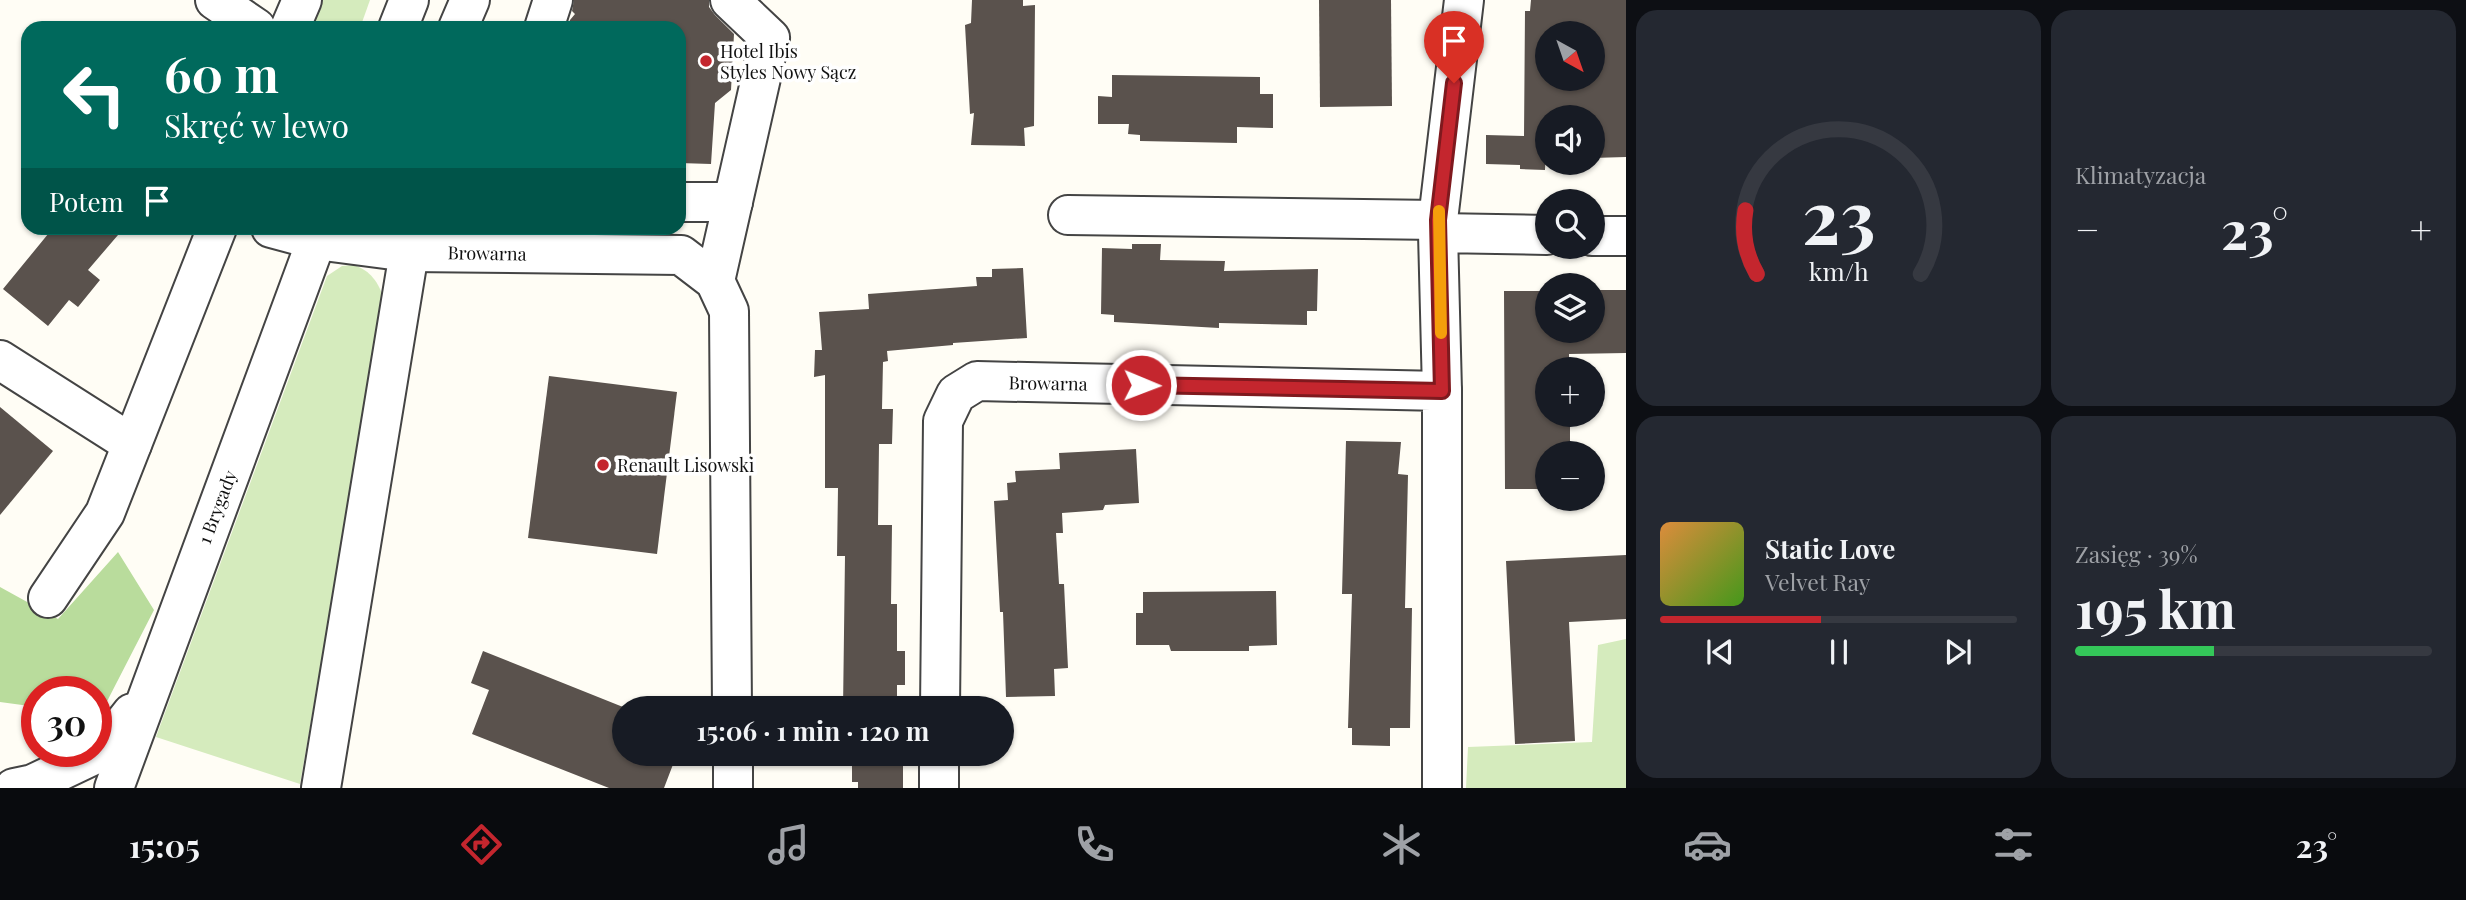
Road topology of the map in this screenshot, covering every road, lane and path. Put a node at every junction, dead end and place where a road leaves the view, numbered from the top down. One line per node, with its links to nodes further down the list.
1 (215, 0): 8 (street)
2 (302, 0): 9 (street)
3 (409, 0): 10 (street)
4 (470, 0): 11 (street)
5 (554, 0): 12 (street)
6 (730, 0): 14 (street)
7 (1464, 0): 16 (street)
8 (246, 21)
9 (293, 21)
10 (401, 21)
11 (461, 21)
12 (546, 21)
13 (686, 202): 14 (street)
14 (733, 202): 24 (street)
15 (1068, 215): 16 (street)
16 (1438, 227): 17 (street); 26 (street)
17 (1535, 234)
18 (214, 235): 27 (street)
19 (319, 235): 29 (street, 1 Brygady)
20 (334, 235): 23 (street, Browarna)
21 (1605, 236): 22 (street)
22 (1626, 236)
23 (410, 240): 24 (street, Browarna); 36 (street)
24 (715, 281): 30 (street, Browarna)
25 (0, 360): 27 (street)
26 (1442, 391): 31 (street, Browarna); 39 (street)
27 (132, 443): 28 (street)
28 (47, 598)
29 (148, 692): 34 (street); 35 (street, 1 Brygady)
30 (732, 696)
31 (940, 696)
32 (733, 766): 37 (street)
33 (939, 766): 38 (street)
34 (14, 788)
35 (114, 788)
36 (321, 788)
37 (733, 788)
38 (939, 788)
39 (1442, 788)

